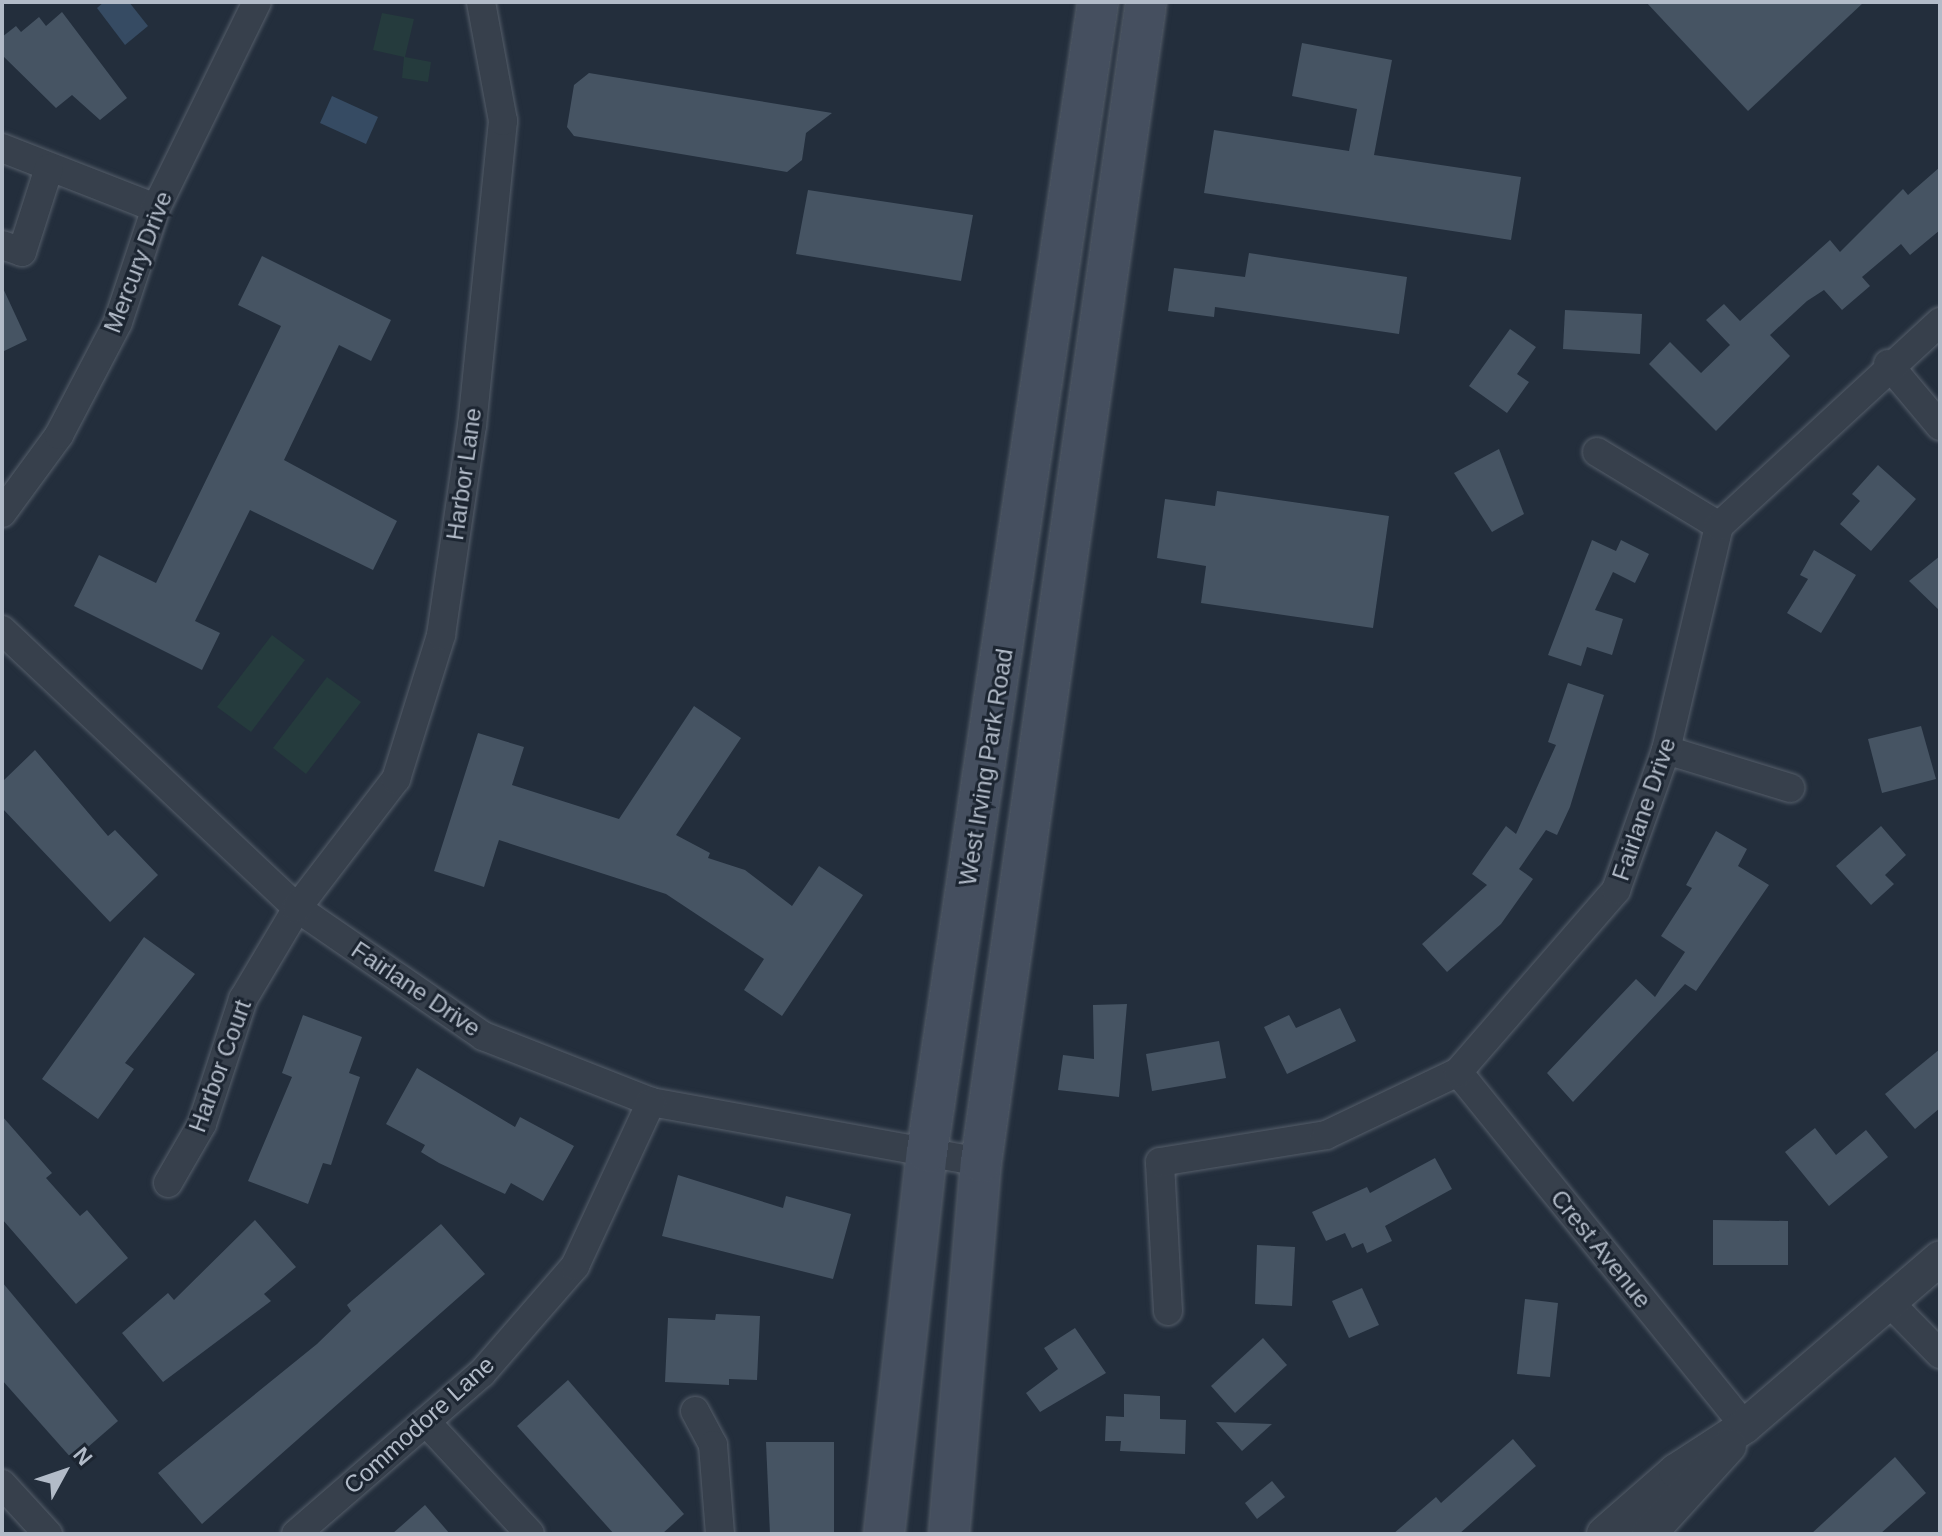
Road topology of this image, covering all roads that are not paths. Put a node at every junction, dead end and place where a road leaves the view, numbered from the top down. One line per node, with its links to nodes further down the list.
1 (257, 2): 7 (street, Mercury Drive)
2 (481, 2): 18 (street, Harbor Lane)
3 (1098, 2): 21 (main road, West Irving Park Road)
4 (1146, 2): 22 (main road, West Irving Park Road)
5 (2, 148): 6 (street)
6 (49, 168): 7 (street); 8 (street)
7 (156, 208): 13 (street, Mercury Drive)
8 (2, 245)
9 (1940, 322): 10 (street)
10 (1888, 364): 11 (street); 14 (street)
11 (1940, 426)
12 (1597, 452): 14 (street)
13 (2, 513)
14 (1719, 526): 16 (street, Fairlane Drive)
15 (2, 630): 18 (street, Fairlane Drive)
16 (1666, 750): 17 (street); 19 (street, Fairlane Drive)
17 (1790, 788)
18 (297, 908): 20 (street, Fairlane Drive); 23 (street, Harbor Court)
19 (1458, 1072): 26 (street, Fairlane Drive); 30 (street, Crest Avenue)
20 (651, 1102): 21 (street, Fairlane Drive); 29 (street, Commodore Lane)
21 (927, 1152): 22 (street, Fairlane Drive); 36 (main road, West Irving Park Road)
22 (981, 1162): 37 (main road, West Irving Park Road)
23 (168, 1183)
24 (1940, 1258): 25 (street)
25 (1889, 1302): 27 (street); 30 (street)
26 (1168, 1311)
27 (1940, 1354)
28 (695, 1411): 35 (street)
29 (427, 1423): 33 (street, Commodore Lane); 34 (street)
30 (1745, 1426): 38 (street); 39 (street)
31 (2, 1484): 32 (street)
32 (48, 1534)
33 (296, 1534)
34 (530, 1534)
35 (720, 1534)
36 (884, 1534)
37 (949, 1534)
38 (1604, 1534)
39 (1649, 1534)

